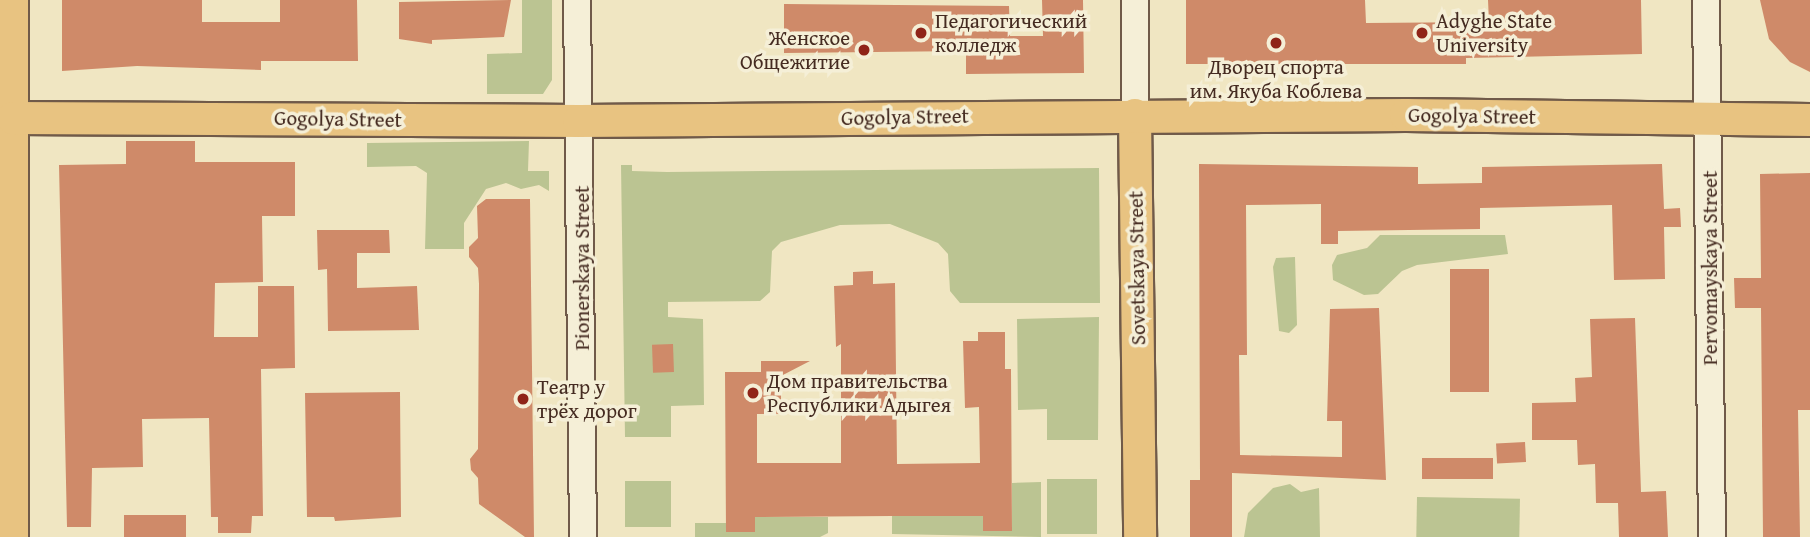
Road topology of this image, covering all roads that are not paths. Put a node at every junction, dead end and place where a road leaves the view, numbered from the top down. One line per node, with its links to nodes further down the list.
1 (12, 0): 6 (main road)
2 (577, 0): 9 (street, Pionerskaya Street)
3 (1135, 0): 5 (street, Sovetskaya Street)
4 (1706, 0): 7 (street, Pervomayskaya Street)
5 (1135, 116): 7 (main road, Gogolya Street); 9 (main road, Gogolya Street); 12 (main road, Sovetskaya Street)
6 (6, 118): 9 (main road, Gogolya Street); 10 (main road)
7 (1709, 120): 8 (main road, Gogolya Street); 13 (street, Pervomayskaya Street)
8 (1810, 120)
9 (579, 121): 11 (street, Pionerskaya Street)
10 (12, 537)
11 (583, 537)
12 (1140, 537)
13 (1713, 537)

